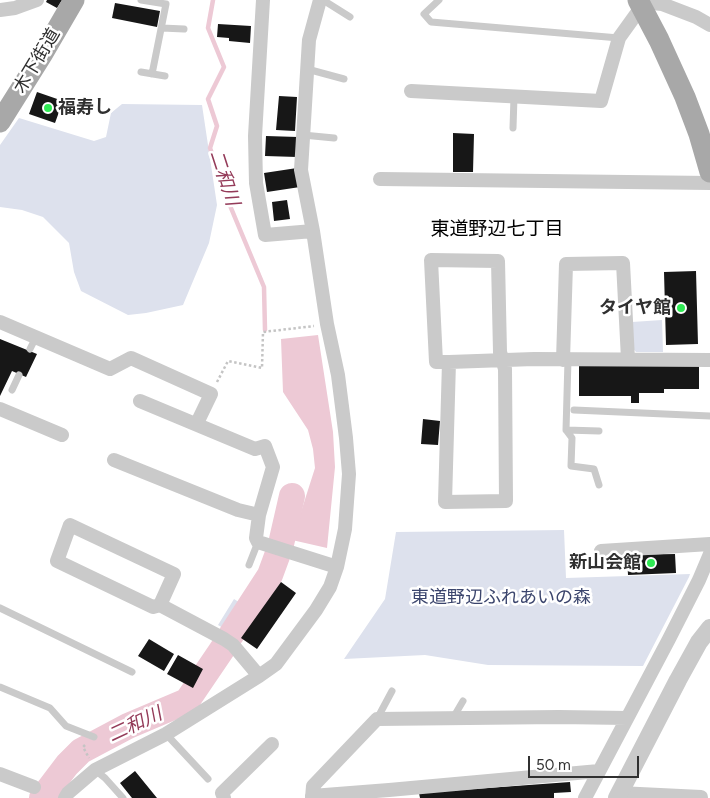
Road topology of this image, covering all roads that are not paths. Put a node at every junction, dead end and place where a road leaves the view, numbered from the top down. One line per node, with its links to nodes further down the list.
1 (37, 0): 8 (street)
2 (74, 0): 21 (main road, 木下街道)
3 (141, 0): 11 (lane)
4 (263, 0): 28 (street)
5 (321, 0): 9 (lane); 14 (street)
6 (439, 0): 13 (lane)
7 (640, 3): 10 (street); 13 (street); 25 (main road)
8 (0, 11)
9 (350, 17)
10 (710, 25)
11 (162, 28): 12 (lane); 16 (lane)
12 (184, 29)
13 (619, 38): 20 (street)
14 (307, 69): 18 (lane); 23 (street)
15 (141, 72): 16 (lane)
16 (152, 74): 17 (lane)
17 (165, 76)
18 (344, 78)
19 (411, 91): 20 (street)
20 (514, 97): 22 (lane)
21 (2, 113)
22 (513, 128)
23 (303, 135): 24 (lane); 28 (street)
24 (334, 138)
25 (710, 172)
26 (380, 179): 27 (street)
27 (710, 183)
28 (313, 231): 54 (street)
29 (0, 322): 42 (street)
30 (628, 359): 31 (street); 31 (street); 32 (street)
31 (566, 360): 33 (street); 43 (lane)
32 (710, 360): 35 (street)
33 (502, 361): 34 (street); 34 (street); 34 (street)
34 (449, 362)
35 (710, 364)
36 (18, 375): 37 (lane)
37 (12, 390)
38 (140, 401): 48 (street)
39 (0, 409): 45 (street)
40 (574, 410): 41 (lane)
41 (710, 416)
42 (198, 421)
43 (566, 430): 44 (lane); 47 (lane)
44 (599, 431)
45 (62, 436)
46 (114, 460): 48 (street)
47 (599, 485)
48 (259, 515): 49 (street)
49 (258, 542): 53 (lane); 54 (street)
50 (710, 544): 51 (street)
51 (601, 551)
52 (710, 554): 64 (street)
53 (249, 565)
54 (337, 567): 59 (street)
55 (160, 606): 55 (street); 59 (street)
56 (0, 608): 58 (lane)
57 (710, 628): 75 (street)
58 (132, 672)
59 (260, 676): 66 (street)
60 (0, 687): 67 (lane)
61 (392, 692): 65 (lane)
62 (463, 701): 63 (lane)
63 (453, 718): 64 (street); 65 (street)
64 (627, 718): 70 (street)
65 (377, 719): 76 (street)
66 (166, 734): 69 (street); 72 (lane)
67 (94, 737)
68 (272, 744): 79 (street)
69 (95, 770): 77 (street); 78 (lane)
70 (599, 771): 74 (street); 80 (street)
71 (0, 774): 73 (street)
72 (208, 779)
73 (34, 788)
74 (390, 794): 76 (street)
75 (618, 796): 81 (street)
76 (312, 797)
77 (65, 798)
78 (123, 798)
79 (224, 798)
80 (585, 798)
81 (700, 798)

